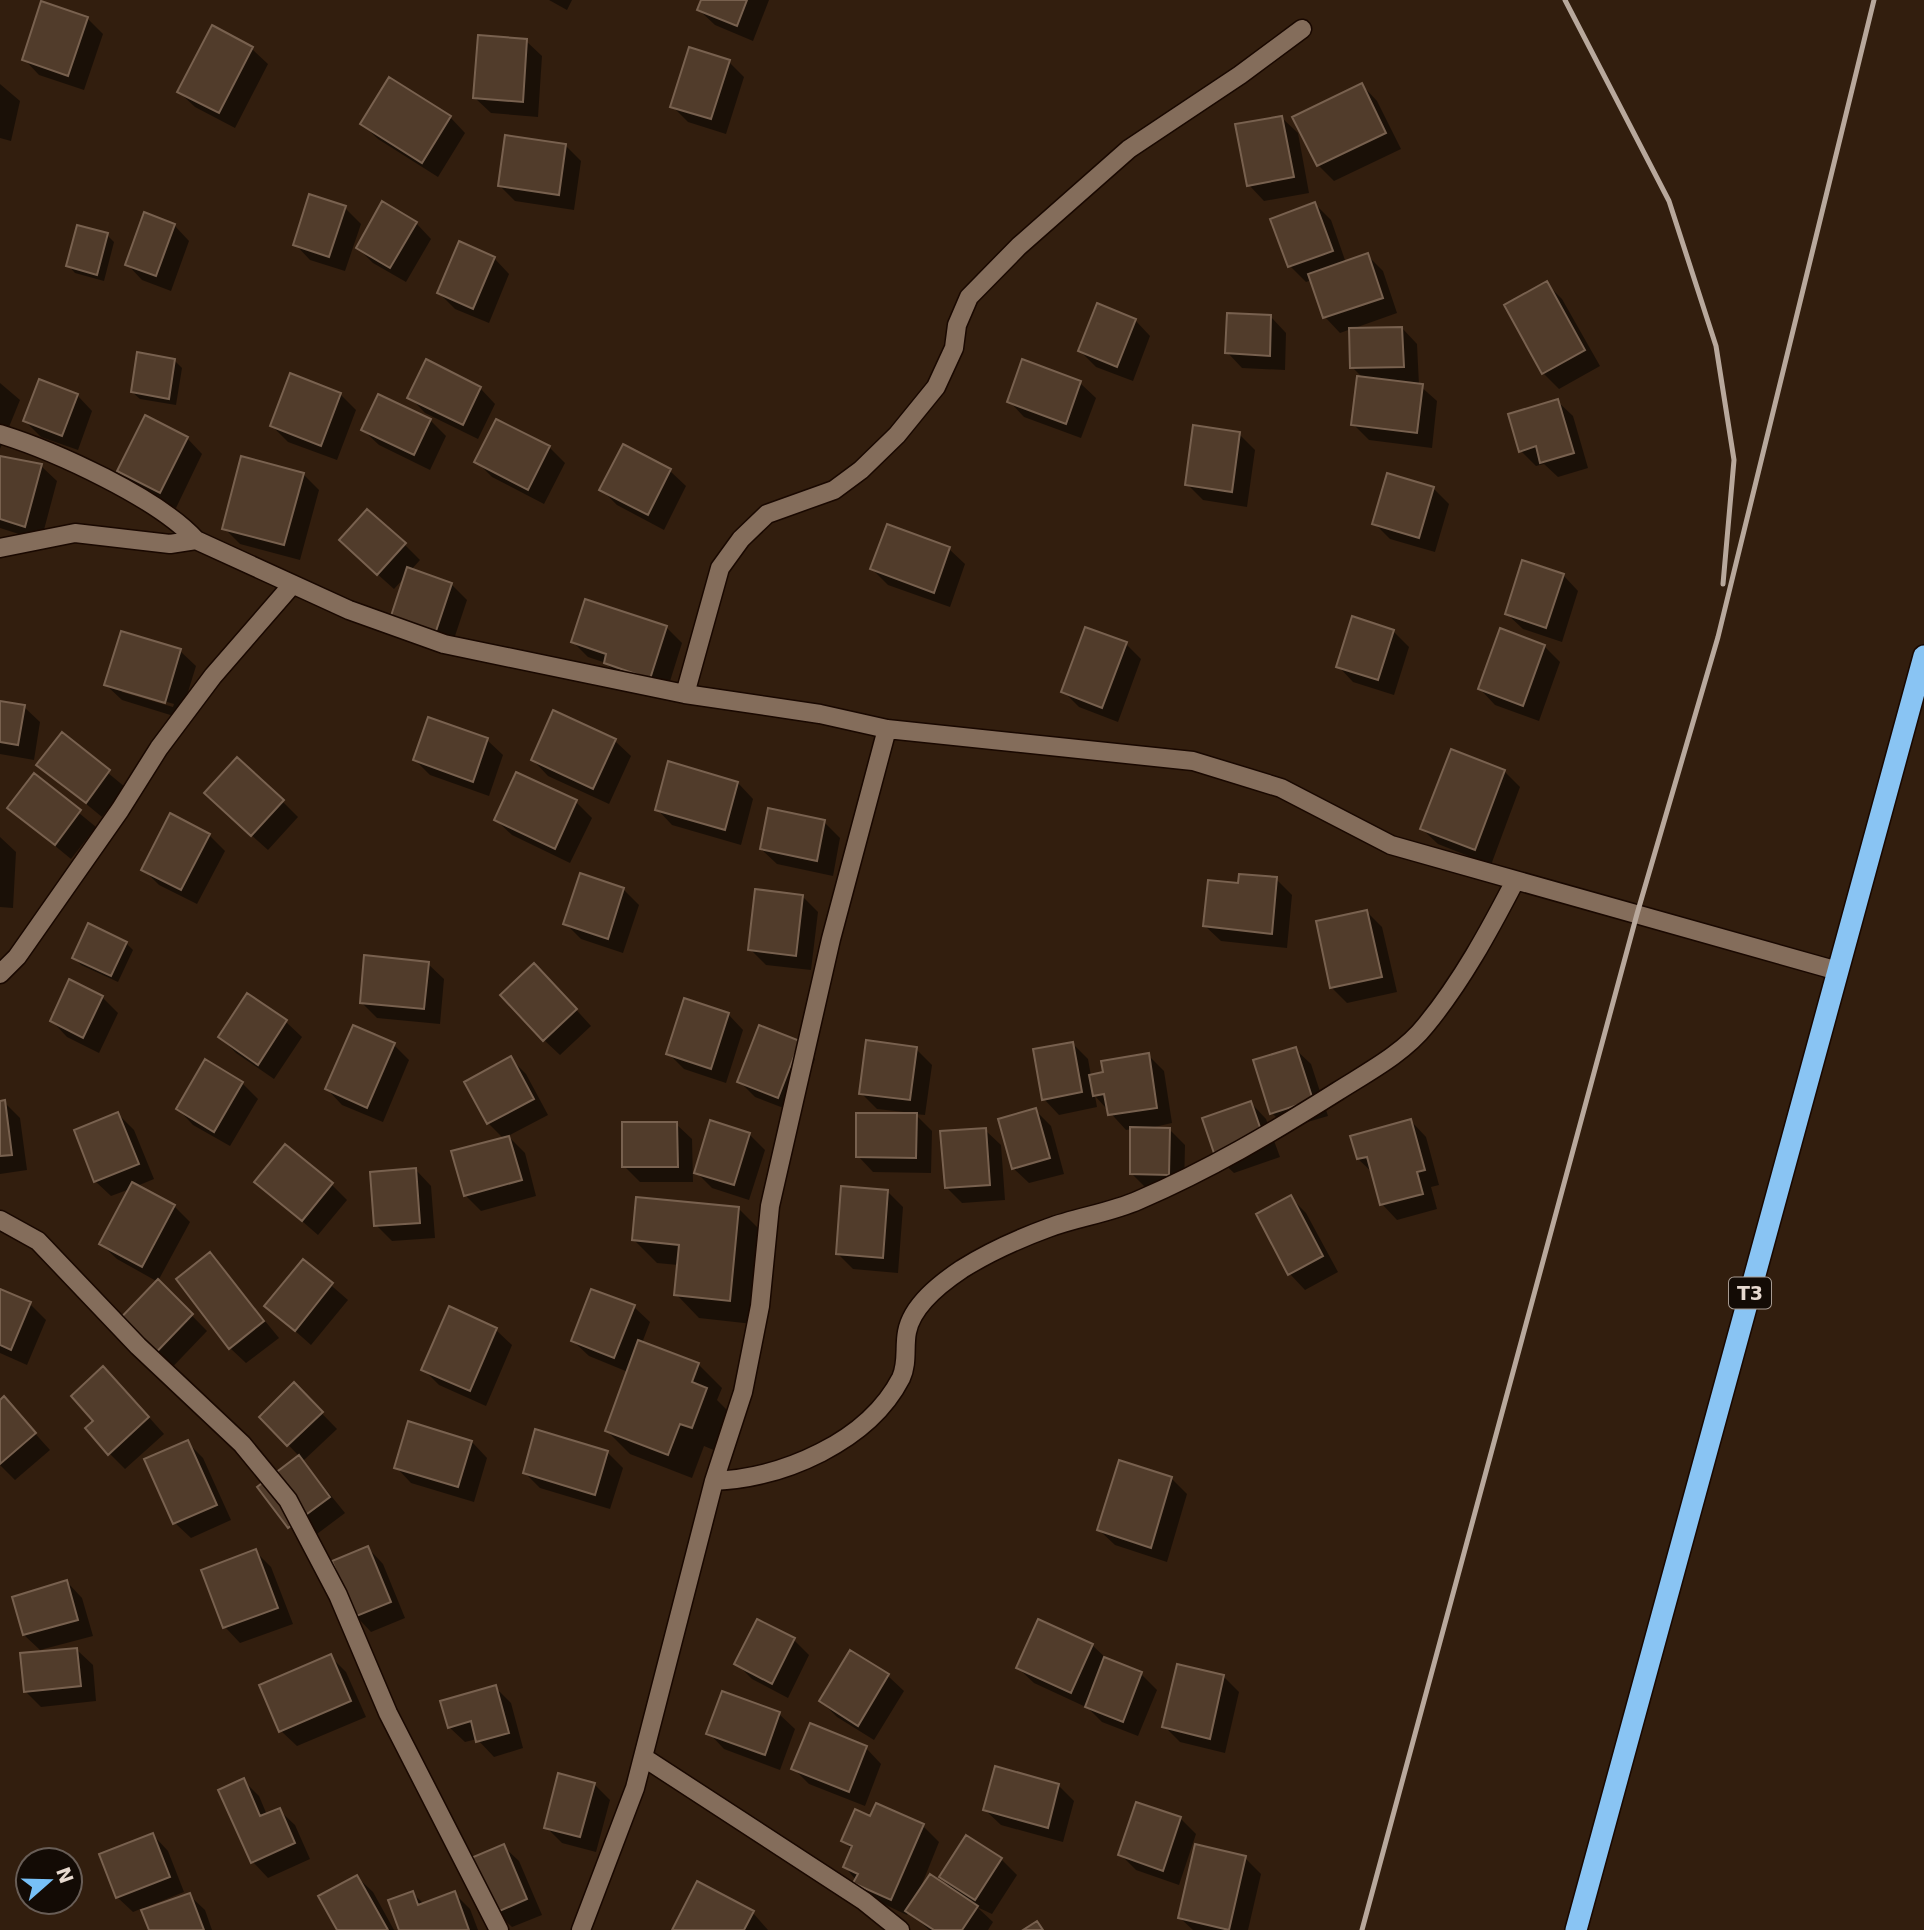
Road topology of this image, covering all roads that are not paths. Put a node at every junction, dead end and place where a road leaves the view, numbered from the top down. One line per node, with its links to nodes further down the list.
1 (1302, 29): 7 (street)
2 (0, 434): 3 (street)
3 (196, 540): 4 (street); 5 (street)
4 (0, 548)
5 (292, 585): 7 (street); 11 (street)
6 (1924, 656): 10 (highway, T3)
7 (685, 694): 8 (street)
8 (887, 729): 9 (street); 13 (street)
9 (1515, 881): 10 (street); 13 (street)
10 (1838, 971): 18 (highway, T3)
11 (0, 974)
12 (0, 1220): 15 (street)
13 (714, 1481): 14 (street)
14 (643, 1757): 16 (street); 17 (street)
15 (499, 1930)
16 (581, 1930)
17 (900, 1930)
18 (1576, 1930)

